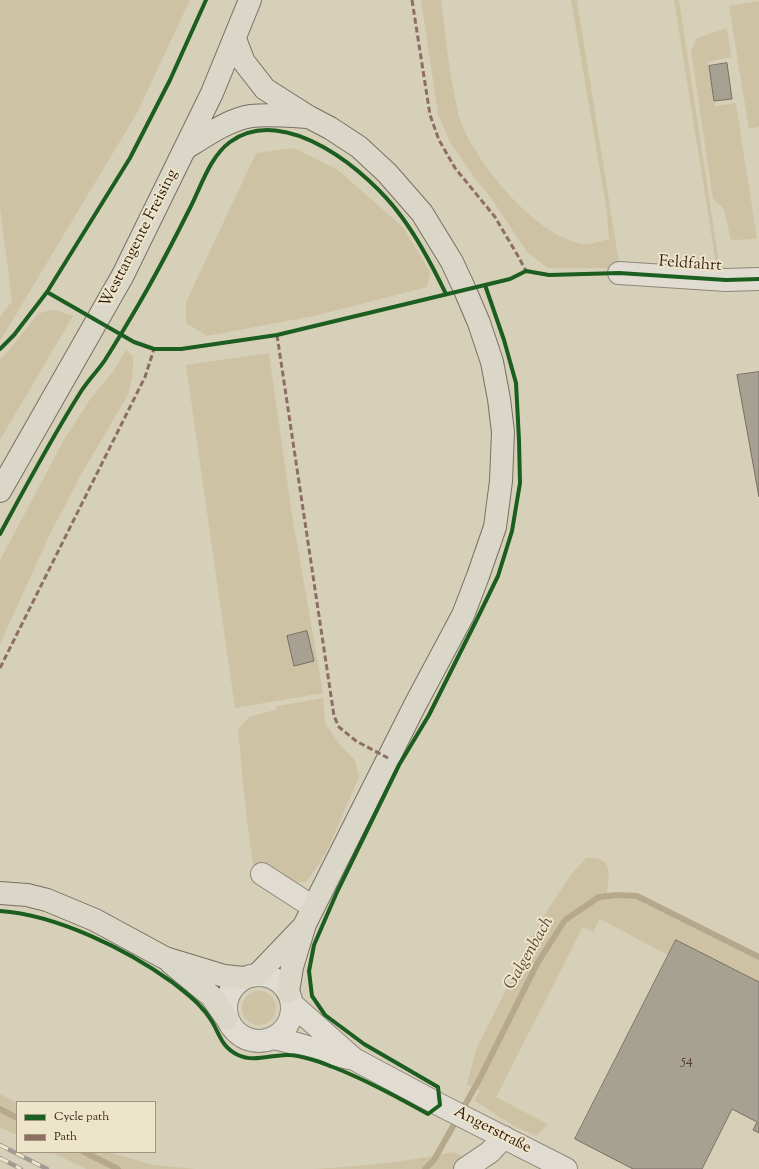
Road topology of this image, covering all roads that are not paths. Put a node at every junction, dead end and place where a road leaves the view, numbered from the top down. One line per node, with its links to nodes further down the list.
1 (250, 0): 2 (main road, Westtangente Freising)
2 (235, 39): 3 (main road); 4 (main road, Westtangente Freising)
3 (309, 117): 4 (main road); 11 (main road)
4 (186, 148): 7 (main road, Westtangente Freising)
5 (619, 273): 6 (street, Feldfahrt)
6 (759, 279)
7 (8, 468): 8 (main road, Westtangente Freising)
8 (0, 491)
9 (262, 874): 11 (street)
10 (0, 893): 12 (main road)
11 (309, 916): 13 (main road); 14 (main road)
12 (165, 958): 13 (main road); 15 (main road)
13 (251, 976): 14 (street); 15 (street)
14 (290, 998): 16 (street); 17 (street, Angerstraße)
15 (227, 1019): 16 (street)
16 (273, 1038): 17 (street, Angerstraße)
17 (354, 1059): 18 (street, Angerstraße)
18 (502, 1136): 19 (street); 20 (street); 21 (street, Angerstraße)
19 (465, 1169)
20 (493, 1169)
21 (566, 1169)

